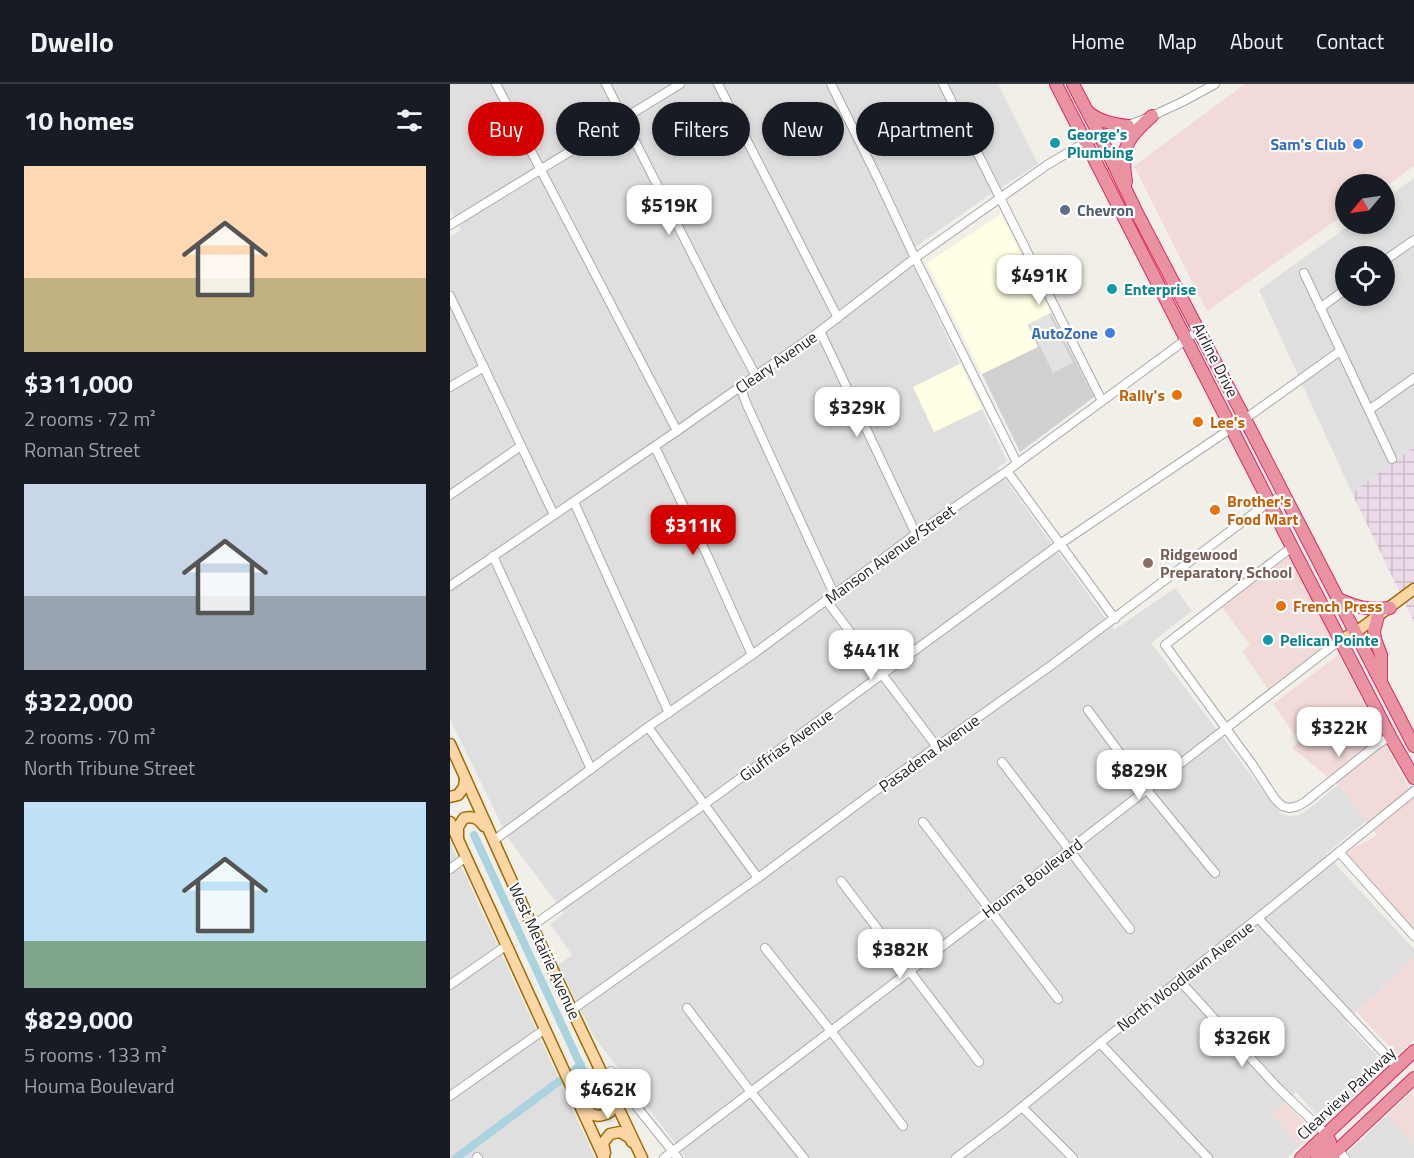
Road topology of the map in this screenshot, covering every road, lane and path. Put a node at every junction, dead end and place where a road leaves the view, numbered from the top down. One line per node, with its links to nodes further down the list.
1 (496, 84): 19 (street)
2 (606, 84): 10 (street)
3 (680, 84): 11 (street)
4 (718, 84): 30 (street)
5 (831, 84): 25 (street)
6 (943, 84): 21 (street)
7 (1056, 84): 16 (highway, Airline Drive)
8 (1073, 84): 12 (highway, Airline Drive)
9 (1215, 84): 13 (street, Cleary Avenue)
10 (615, 102)
11 (640, 109)
12 (1086, 109): 14 (highway); 15 (highway, Airline Drive)
13 (1152, 116): 14 (street, Cleary Avenue); 20 (highway)
14 (1128, 126): 15 (street, Cleary Avenue)
15 (1100, 136): 16 (street, Cleary Avenue); 20 (highway, Airline Drive)
16 (1086, 142): 21 (street, Cleary Avenue); 33 (highway, Airline Drive)
17 (640, 151): 36 (street)
18 (563, 156): 19 (street)
19 (540, 170): 22 (street); 44 (street)
20 (1127, 192): 31 (highway, Airline Drive)
21 (1000, 198): 25 (street, Cleary Avenue); 40 (street)
22 (450, 225)
23 (1414, 240): 24 (street)
24 (1395, 253)
25 (915, 258): 30 (street, Cleary Avenue); 48 (street)
26 (1304, 273): 29 (street)
27 (450, 296): 35 (street)
28 (1335, 297): 29 (street)
29 (1320, 308): 34 (street)
30 (838, 318): 32 (street, Cleary Avenue)
31 (1199, 330): 33 (street, Manson Avenue/Street); 42 (highway, Airline Drive)
32 (820, 331): 36 (street, Cleary Avenue); 55 (street)
33 (1186, 339): 40 (street, Manson Avenue/Street); 43 (highway, Airline Drive)
34 (1340, 351): 41 (street); 42 (street, Giuffrias Avenue)
35 (484, 367): 38 (street); 45 (street)
36 (756, 376): 39 (street, Cleary Avenue)
37 (1414, 378): 41 (street)
38 (450, 387)
39 (740, 387): 44 (street, Cleary Avenue); 61 (street)
40 (1102, 401): 48 (street, Manson Avenue/Street)
41 (1369, 410): 47 (street)
42 (1245, 419): 43 (street, Giuffrias Avenue); 51 (highway, Airline Drive)
43 (1232, 427): 53 (highway, Airline Drive); 56 (street, Giuffrias Avenue)
44 (678, 431): 46 (street, Cleary Avenue)
45 (521, 446): 50 (street); 54 (street)
46 (655, 447): 52 (street, Cleary Avenue); 69 (street)
47 (1392, 459)
48 (1017, 463): 49 (street, Manson Avenue/Street)
49 (1007, 471): 55 (street, Manson Avenue/Street); 56 (street)
50 (450, 495)
51 (1285, 495): 53 (street, Pasadena Avenue); 62 (highway, Airline Drive)
52 (574, 502): 54 (street, Cleary Avenue); 73 (street)
53 (1269, 502): 57 (highway, Airline Drive); 66 (street, Pasadena Avenue)
54 (554, 515): 58 (street, Cleary Avenue)
55 (916, 534): 61 (street, Manson Avenue/Street)
56 (1060, 544): 66 (street); 70 (street, Giuffrias Avenue)
57 (1292, 547): 68 (highway, Airline Drive); 75 (street)
58 (493, 556): 59 (street, Cleary Avenue); 81 (street)
59 (450, 586)
60 (1414, 589): 64 (main road)
61 (834, 594): 63 (street, Manson Avenue/Street)
62 (1338, 599): 64 (highway); 67 (highway, Airline Drive)
63 (825, 600): 69 (street, Manson Avenue/Street); 70 (street)
64 (1390, 608): 65 (main road)
65 (1378, 616): 67 (main road); 71 (highway)
66 (1115, 619): 79 (street, Pasadena Avenue)
67 (1356, 632): 68 (main road); 71 (highway, Airline Drive)
68 (1340, 640): 75 (street, Houma Boulevard); 76 (highway, Airline Drive)
69 (752, 655): 73 (street, Manson Avenue/Street)
70 (882, 675): 79 (street); 87 (street, Giuffrias Avenue)
71 (1381, 682): 77 (highway, Airline Drive)
72 (1088, 710): 84 (street)
73 (669, 713): 74 (street, Manson Avenue/Street)
74 (648, 727): 81 (street, Manson Avenue/Street); 87 (street)
75 (1226, 729): 76 (street); 84 (street, Houma Boulevard)
76 (1391, 738): 82 (highway, Airline Drive)
77 (1413, 741)
78 (450, 744): 83 (main road, West Metairie Avenue)
79 (937, 747): 97 (street, Pasadena Avenue)
80 (1002, 762): 92 (street)
81 (591, 769): 90 (street, Manson Avenue/Street)
82 (1414, 778)
83 (465, 779): 86 (main road); 90 (main road, West Metairie Avenue)
84 (1148, 790): 92 (street, Houma Boulevard); 96 (street)
85 (1414, 791): 93 (street, North Woodlawn Avenue)
86 (450, 797)
87 (705, 804): 97 (street); 101 (street, Giuffrias Avenue)
88 (450, 822): 91 (main road, West Metairie Avenue)
89 (923, 822): 99 (street)
90 (491, 837): 91 (main road); 101 (main road, West Metairie Avenue)
91 (458, 840): 94 (main road, West Metairie Avenue)
92 (1069, 850): 99 (street, Houma Boulevard); 102 (street)
93 (1339, 852): 100 (street, North Woodlawn Avenue); 103 (street)
94 (466, 857): 95 (street); 104 (main road, West Metairie Avenue)
95 (450, 869)
96 (1215, 873)
97 (758, 878): 111 (street, Pasadena Avenue)
98 (841, 881): 106 (street)
99 (991, 910): 106 (street, Houma Boulevard); 109 (street)
100 (1258, 918): 107 (street, North Woodlawn Avenue); 117 (street)
101 (532, 926): 111 (main road, West Metairie Avenue)
102 (1130, 929)
103 (1414, 936)
104 (507, 945): 108 (street); 112 (main road, West Metairie Avenue)
105 (765, 948): 113 (street)
106 (910, 972): 113 (street, Houma Boulevard); 116 (street)
107 (1179, 980): 114 (street, North Woodlawn Avenue); 126 (street)
108 (450, 985)
109 (1058, 999)
110 (687, 1008): 122 (street)
111 (572, 1010): 120 (main road, West Metairie Avenue)
112 (545, 1029): 121 (main road, West Metairie Avenue); 123 (street)
113 (831, 1031): 122 (street, Houma Boulevard); 125 (street)
114 (1100, 1043): 124 (street, North Woodlawn Avenue); 135 (street)
115 (1414, 1051): 117 (highway, Clearview Parkway)
116 (979, 1062)
117 (1397, 1067): 126 (highway, Clearview Parkway)
118 (611, 1071): 128 (street)
119 (1413, 1081): 129 (highway)
120 (609, 1088): 121 (main road); 127 (main road, West Metairie Avenue)
121 (574, 1092): 130 (main road, West Metairie Avenue)
122 (751, 1092): 128 (street, Houma Boulevard); 132 (street)
123 (450, 1096)
124 (1022, 1107): 133 (street, North Woodlawn Avenue); 134 (street)
125 (903, 1126)
126 (1326, 1134): 136 (highway, Clearview Parkway); 137 (highway)
127 (640, 1154): 130 (main road)
128 (675, 1155): 131 (street, Houma Boulevard)
129 (1338, 1155)
130 (605, 1158)
131 (664, 1158)
132 (804, 1158)
133 (956, 1158)
134 (1073, 1158)
135 (1208, 1158)
136 (1301, 1158)
137 (1317, 1158)

